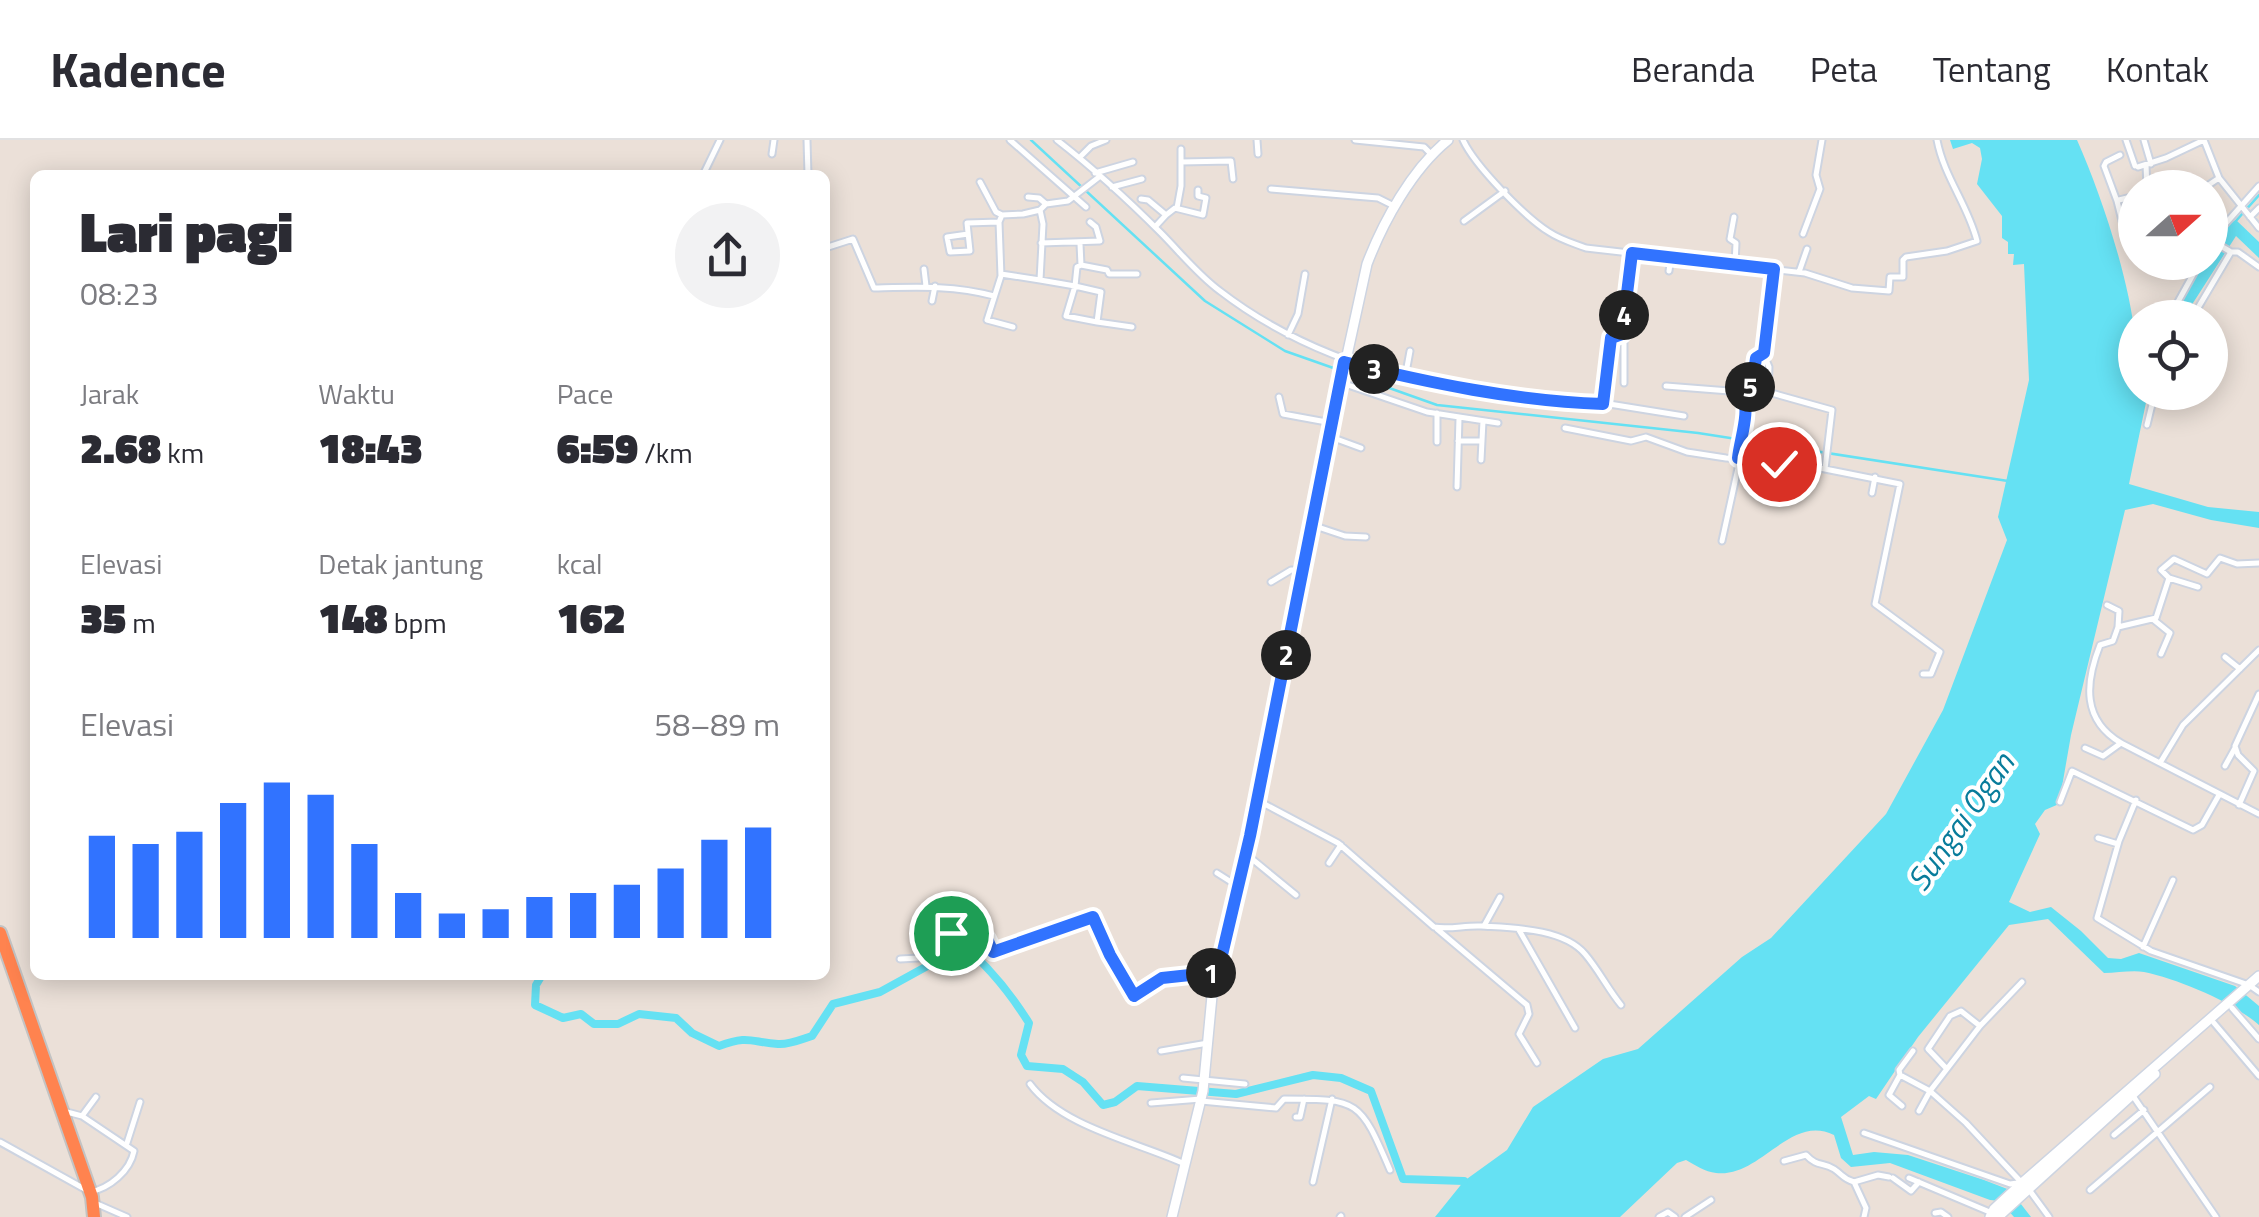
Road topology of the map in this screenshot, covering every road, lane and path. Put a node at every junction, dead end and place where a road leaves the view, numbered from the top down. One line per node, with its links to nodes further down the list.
1 (720, 140): 26 (street)
2 (774, 140): 19 (street)
3 (807, 140): 27 (street)
4 (1010, 140): 41 (street)
5 (1106, 140): 22 (street)
6 (1257, 140): 20 (street)
7 (1356, 140): 15 (street)
8 (1448, 140): 17 (street)
9 (1464, 140): 39 (street)
10 (1822, 140): 60 (street)
11 (2126, 140): 25 (street)
12 (2144, 140): 25 (street)
13 (2204, 140): 25 (street); 29 (street)
14 (1062, 142): 22 (street)
15 (1404, 142): 17 (street)
16 (1937, 142): 75 (street)
17 (1435, 148): 46 (street)
18 (1181, 149): 24 (street)
19 (772, 154)
20 (1258, 154)
21 (2120, 155): 43 (street)
22 (1080, 158): 30 (street)
23 (1133, 162): 30 (street)
24 (1181, 162): 32 (street); 47 (street)
25 (2143, 165): 28 (street)
26 (705, 170)
27 (808, 170)
28 (2144, 170)
29 (2216, 170)
30 (1097, 175): 35 (street); 41 (street)
31 (1142, 179): 35 (street)
32 (1232, 179)
33 (980, 182): 53 (street)
34 (2259, 186): 50 (street)
35 (1112, 188): 56 (street)
36 (1271, 189): 46 (street)
37 (2228, 189): 50 (street)
38 (1198, 190): 47 (street)
39 (1506, 191): 54 (street); 67 (street)
40 (1028, 196): 44 (street)
41 (1076, 196): 44 (street); 45 (street)
42 (1142, 200): 51 (street)
43 (2118, 201)
44 (1046, 204): 49 (street)
45 (1086, 206)
46 (1396, 207): 93 (street)
47 (1176, 208): 51 (street)
48 (2259, 208): 50 (street)
49 (1040, 210): 53 (street); 61 (street)
50 (2246, 212): 57 (street); 58 (street)
51 (1166, 214): 56 (street)
52 (1734, 216): 70 (street)
53 (1001, 218): 59 (street); 76 (street)
54 (1464, 221)
55 (1090, 222): 63 (street)
56 (1155, 227): 90 (street)
57 (2259, 228)
58 (2228, 229)
59 (968, 234): 59 (street)
60 (1803, 234)
61 (1040, 243): 63 (street); 79 (street)
62 (830, 246): 80 (street)
63 (1081, 248): 66 (street); 69 (street)
64 (1807, 249): 75 (street)
65 (2229, 251): 71 (street); 84 (street)
66 (1090, 252)
67 (1632, 253): 68 (street); 89 (street)
68 (1671, 258): 70 (street); 74 (street)
69 (1082, 265): 77 (street); 82 (street)
70 (1735, 265): 72 (street)
71 (2259, 268)
72 (1774, 269): 75 (street); 92 (street)
73 (924, 270): 80 (street)
74 (1668, 271)
75 (1799, 272)
76 (1001, 274): 79 (street); 83 (street)
77 (1138, 274)
78 (1304, 274): 90 (street)
79 (1040, 280): 82 (street)
80 (926, 286): 81 (street)
81 (935, 286): 83 (street); 85 (street)
82 (1074, 286): 86 (street); 86 (street)
83 (994, 296): 88 (street)
84 (2202, 300)
85 (932, 302)
86 (1097, 322): 87 (street)
87 (1132, 327)
88 (1013, 328)
89 (1622, 334): 96 (street); 100 (street)
90 (1288, 335): 93 (street)
91 (1410, 351): 94 (street)
92 (1764, 355): 98 (street); 120 (street)
93 (1344, 364): 94 (street); 95 (street)
94 (1405, 378): 100 (street)
95 (1340, 381): 103 (street); 108 (street)
96 (1624, 383)
97 (1666, 386): 98 (street)
98 (1742, 392): 118 (street)
99 (1279, 397): 102 (street)
100 (1603, 404): 104 (street)
101 (2150, 410): 110 (street)
102 (1282, 413): 106 (street); 108 (street)
103 (1436, 413): 105 (street); 116 (street)
104 (1684, 416)
105 (1458, 418): 107 (street); 114 (street)
106 (1277, 421)
107 (1483, 421): 109 (street); 115 (street)
108 (1332, 423): 112 (street)
109 (1498, 424)
110 (2147, 425)
111 (1565, 428): 118 (street)
112 (1329, 436): 117 (street); 124 (street)
113 (1449, 438): 114 (street)
114 (1458, 440): 115 (street); 122 (street)
115 (1482, 441): 119 (street)
116 (1438, 442)
117 (1361, 448)
118 (1739, 457): 120 (street); 126 (street)
119 (1481, 460)
120 (1825, 467): 121 (street)
121 (1875, 477): 123 (street); 139 (street)
122 (1457, 487)
123 (1872, 493)
124 (1312, 525): 125 (street); 128 (street)
125 (1366, 537)
126 (1722, 541)
127 (2259, 562): 129 (street)
128 (1303, 570): 130 (street); 148 (street)
129 (2170, 578): 131 (street); 133 (street)
130 (1270, 582)
131 (2198, 587)
132 (2107, 605): 134 (street)
133 (2154, 620): 134 (street); 136 (street)
134 (2118, 627): 141 (street)
135 (2259, 650): 138 (street)
136 (2162, 654)
137 (2224, 657): 138 (street)
138 (2240, 669): 144 (street)
139 (1924, 674)
140 (2259, 694): 143 (street)
141 (2122, 743): 142 (street); 144 (street)
142 (2084, 748)
143 (2234, 748): 145 (street); 146 (street)
144 (2160, 763): 147 (street)
145 (2224, 766)
146 (2256, 773): 151 (street)
147 (2219, 795): 149 (street); 151 (street)
148 (1257, 800): 155 (street); 156 (street)
149 (2136, 800): 150 (street); 154 (street)
150 (2060, 802)
151 (2240, 805): 152 (street)
152 (2259, 814)
153 (2098, 838): 154 (street)
154 (2118, 844): 167 (street)
155 (1341, 845): 157 (street); 164 (street)
156 (1246, 854): 160 (street); 161 (street)
157 (1329, 863)
158 (1216, 874): 160 (street)
159 (2173, 880): 167 (street)
160 (1239, 886): 170 (street)
161 (1296, 894)
162 (1500, 897): 163 (street)
163 (1484, 926): 164 (street); 165 (street)
164 (1434, 927): 183 (street)
165 (1518, 930): 174 (street); 178 (street)
166 (0, 933): 185 (highway)
167 (2143, 947): 173 (street)
168 (0, 954): 185 (highway)
169 (900, 959): 170 (street)
170 (1218, 972): 180 (street)
171 (2259, 976): 173 (street)
172 (2022, 982): 177 (street)
173 (2252, 989): 175 (street)
174 (1621, 1005)
175 (2231, 1006): 176 (street); 179 (street); 194 (street)
176 (2214, 1024): 187 (street); 194 (street)
177 (1980, 1026): 184 (street); 184 (street)
178 (1575, 1028)
179 (2259, 1039)
180 (1208, 1043): 181 (street); 192 (street)
181 (1161, 1051)
182 (1912, 1051): 186 (street)
183 (1537, 1063)
184 (1946, 1068): 193 (street)
185 (50, 1074): 202 (highway)
186 (1900, 1075): 193 (street); 200 (street)
187 (2259, 1076)
188 (1183, 1078): 192 (street)
189 (1030, 1084): 212 (street)
190 (1246, 1084): 192 (street)
191 (2210, 1087): 206 (street)
192 (1203, 1091): 196 (street); 199 (street); 212 (street)
193 (1930, 1091): 203 (street); 218 (street)
194 (2130, 1092): 201 (street); 218 (street)
195 (96, 1097): 204 (street)
196 (1304, 1099): 197 (street); 205 (street)
197 (1332, 1099): 213 (street); 215 (street)
198 (140, 1102): 210 (street)
199 (1150, 1102)
200 (1902, 1106)
201 (2144, 1110): 206 (street); 208 (street)
202 (62, 1111): 204 (street); 220 (highway)
203 (1919, 1111)
204 (82, 1116): 210 (street)
205 (1296, 1117)
206 (2157, 1130): 219 (street); 233 (street)
207 (1864, 1133): 218 (street)
208 (2114, 1134)
209 (0, 1142): 220 (street)
210 (127, 1144): 220 (street)
211 (1784, 1160): 216 (street)
212 (1185, 1164): 226 (street)
213 (1390, 1170)
214 (1909, 1178): 217 (street)
215 (1313, 1182)
216 (1854, 1182): 217 (street); 230 (street)
217 (1919, 1182): 222 (street)
218 (2023, 1184): 222 (street); 232 (street)
219 (2090, 1190)
220 (91, 1197): 224 (highway); 225 (street)
221 (1711, 1200): 229 (street)
222 (1999, 1212)
223 (1935, 1213): 231 (street)
224 (94, 1217)
225 (127, 1217)
226 (1172, 1217)
227 (1659, 1217): 228 (street)
228 (1675, 1217)
229 (1685, 1217)
230 (1864, 1217)
231 (1948, 1217)
232 (2050, 1217)
233 (2216, 1217)

